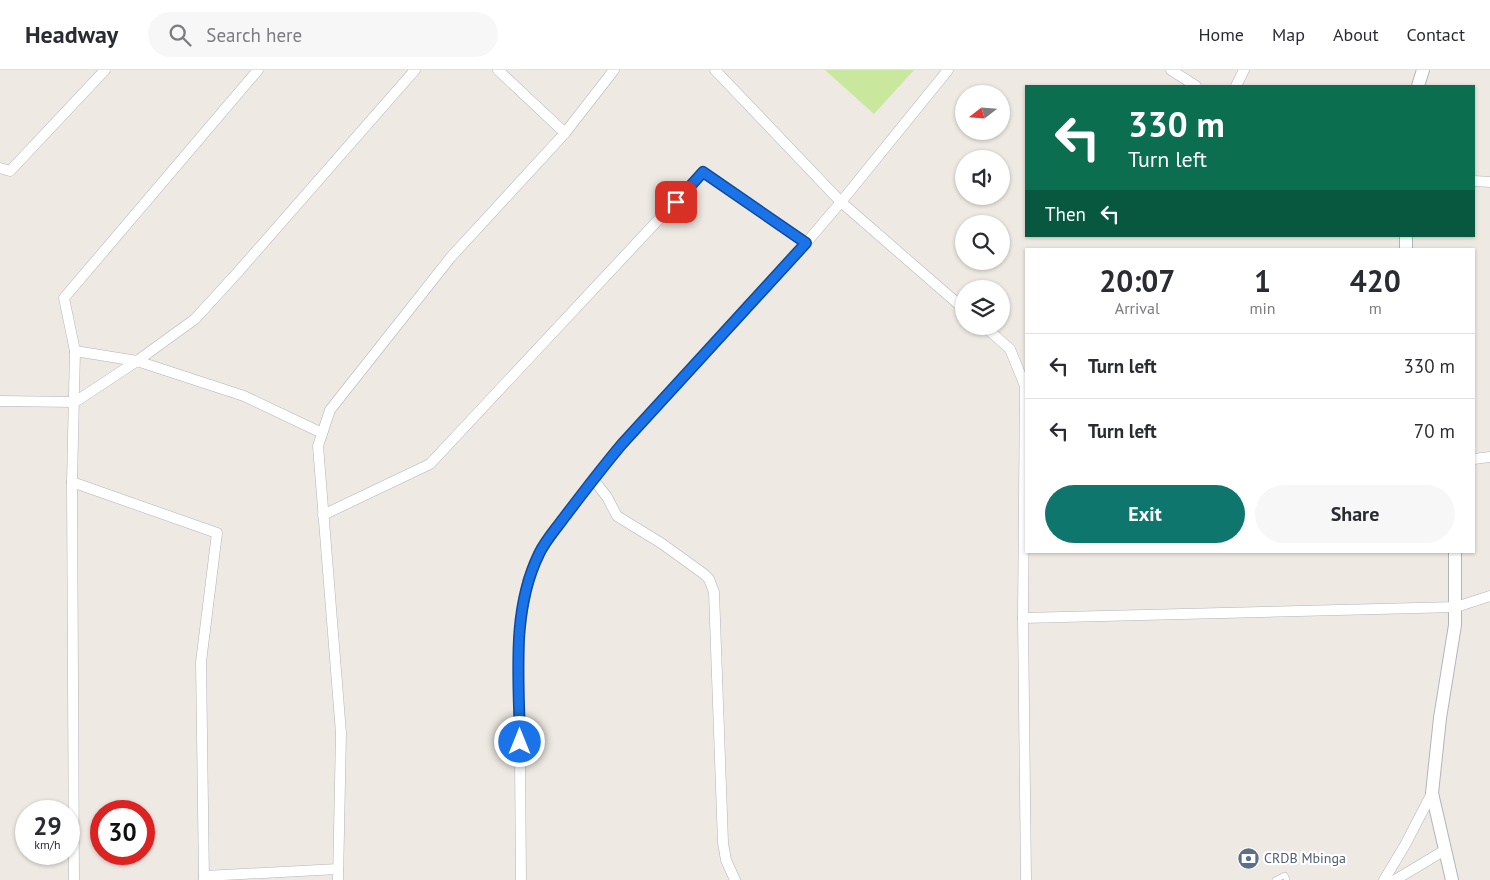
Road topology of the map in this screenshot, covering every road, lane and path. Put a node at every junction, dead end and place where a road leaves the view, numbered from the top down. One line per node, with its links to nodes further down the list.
1 (105, 70): 15 (street)
2 (258, 70): 22 (street)
3 (415, 70): 23 (street)
4 (498, 70): 14 (street)
5 (614, 70): 14 (street)
6 (715, 70): 18 (street)
7 (948, 70): 18 (street)
8 (1171, 70): 11 (street)
9 (1244, 70): 12 (street)
10 (1423, 70): 13 (street)
11 (1194, 85)
12 (1236, 85)
13 (1418, 85)
14 (565, 132): 27 (street)
15 (0, 168)
16 (1475, 181): 17 (street)
17 (1490, 182)
18 (841, 202): 19 (street); 20 (street)
19 (806, 243): 30 (street); 33 (street)
20 (955, 301)
21 (995, 335): 24 (street)
22 (75, 351): 23 (street); 26 (street)
23 (137, 361): 26 (street); 27 (street)
24 (1025, 384)
25 (0, 402): 26 (street)
26 (75, 402): 31 (street)
27 (322, 434): 33 (street)
28 (1490, 457): 29 (street)
29 (1475, 459)
30 (593, 479): 43 (street); 44 (street)
31 (72, 482): 41 (street); 42 (street)
32 (1025, 510): 37 (street)
33 (323, 515): 40 (street)
34 (1455, 553): 36 (street)
35 (1490, 596): 36 (street)
36 (1456, 606): 37 (street); 38 (street)
37 (1023, 618): 45 (street)
38 (1432, 793): 39 (street); 48 (street)
39 (1445, 850): 49 (street); 50 (street)
40 (338, 875): 41 (street)
41 (204, 878)
42 (74, 880)
43 (521, 880)
44 (735, 880)
45 (1026, 880)
46 (1275, 880): 47 (lane)
47 (1287, 880)
48 (1384, 880)
49 (1395, 880)
50 (1452, 880)

